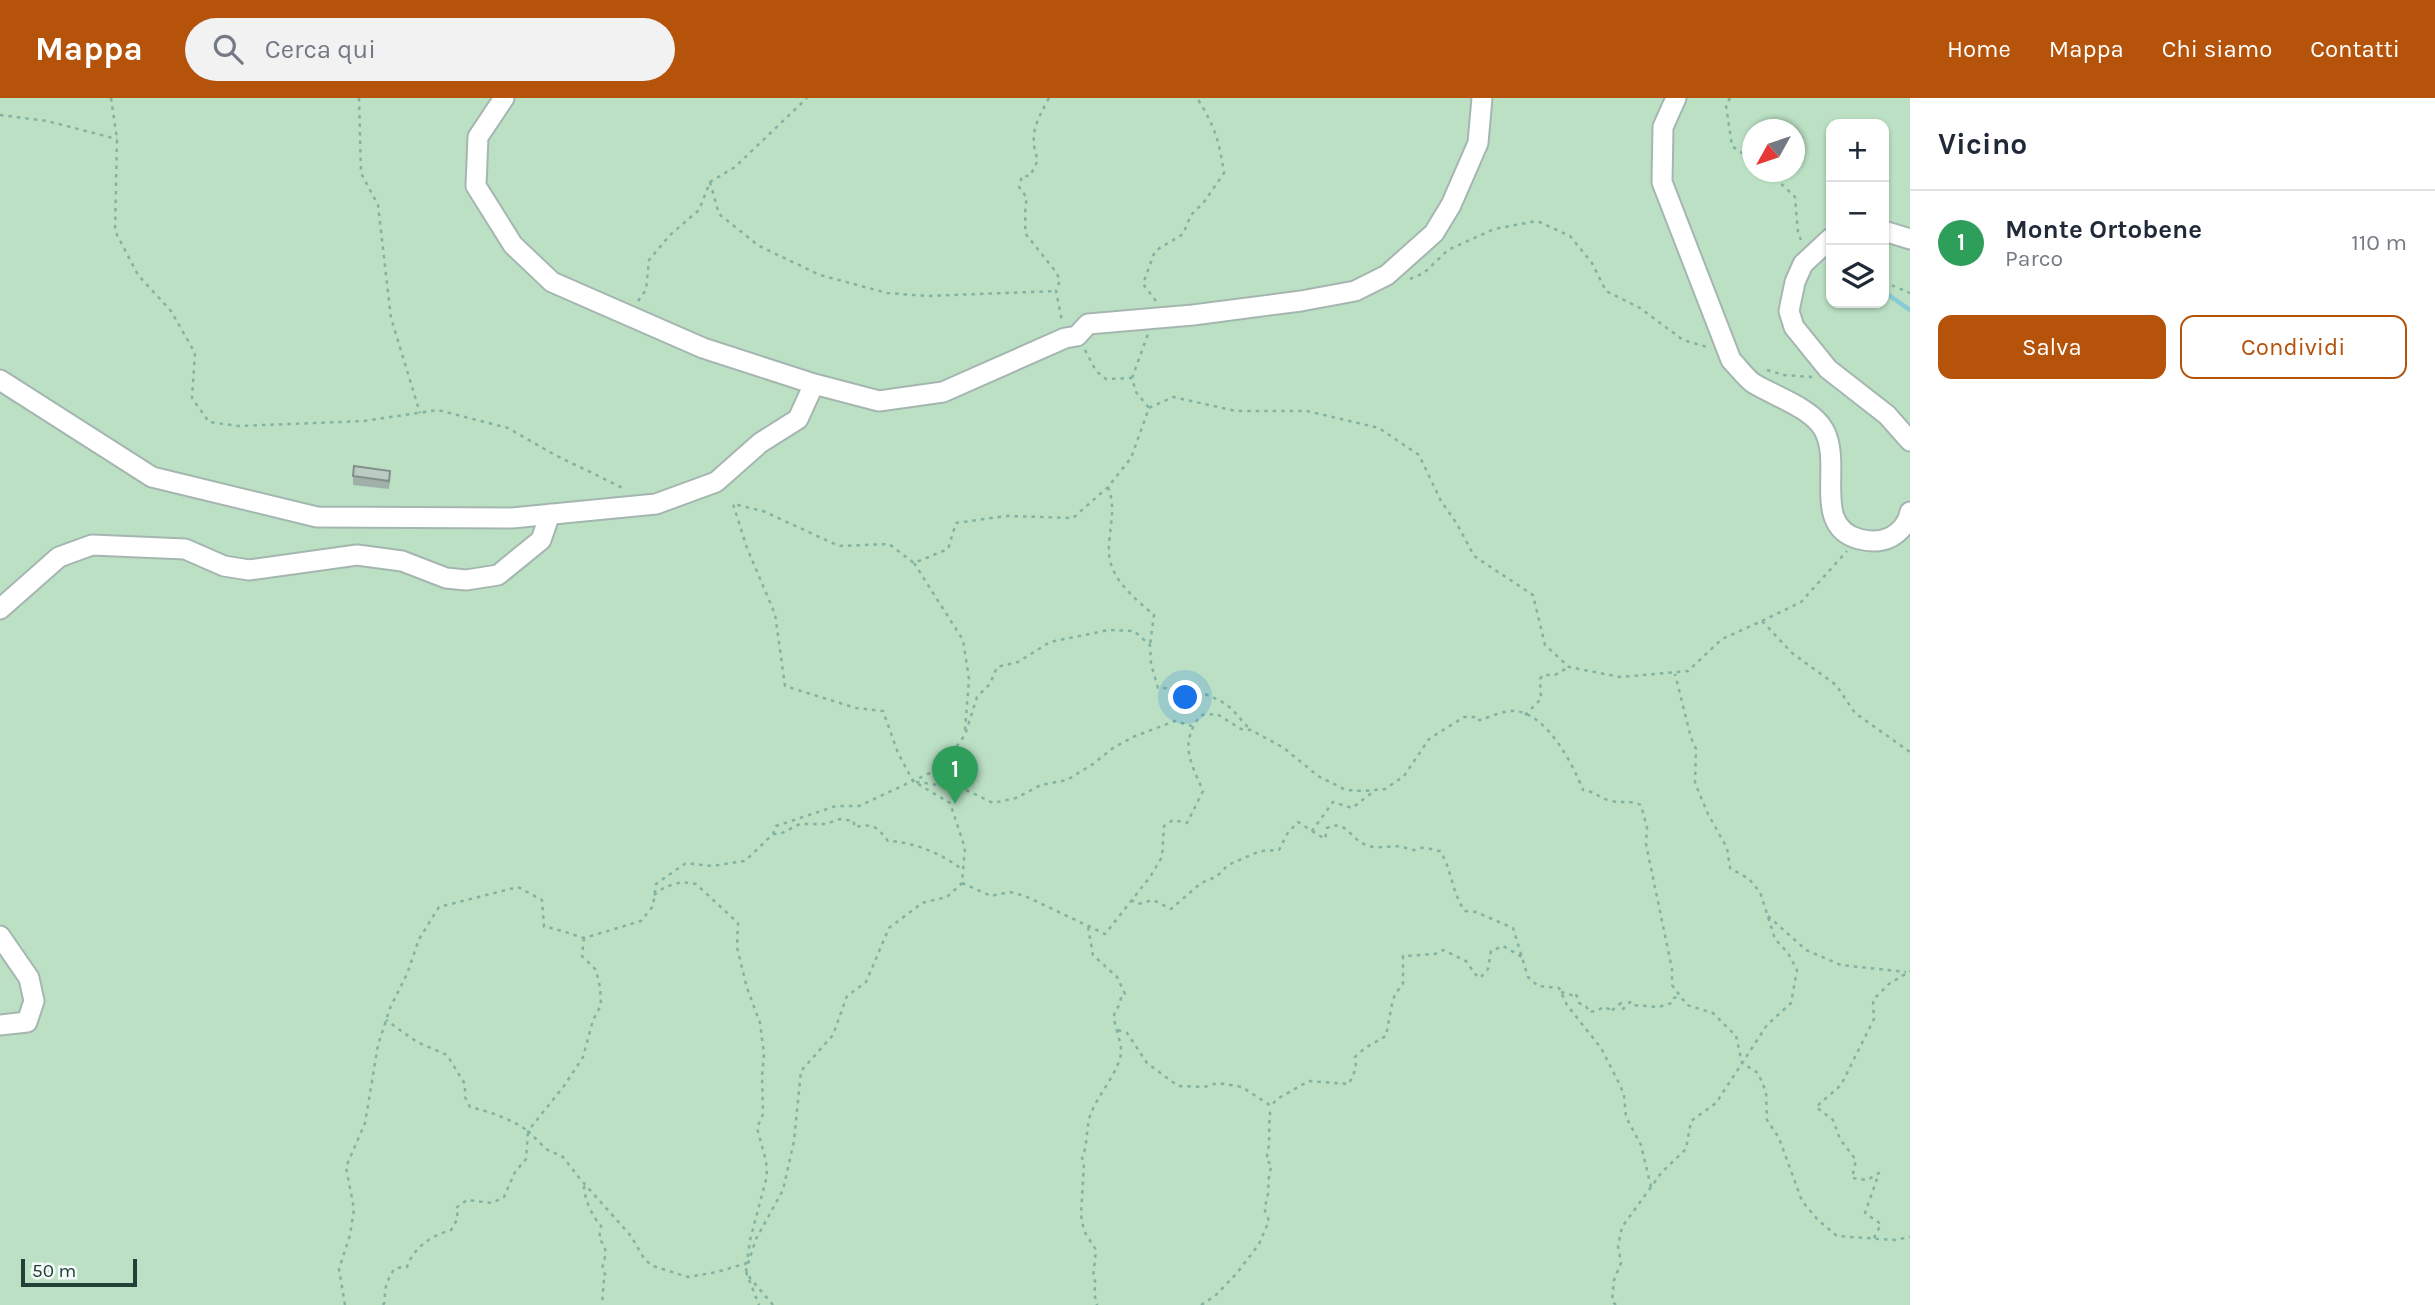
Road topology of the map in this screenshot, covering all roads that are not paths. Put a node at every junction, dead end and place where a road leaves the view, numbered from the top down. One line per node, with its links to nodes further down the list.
1 (504, 98): 8 (street)
2 (1482, 98): 8 (street)
3 (1676, 98): 10 (street)
4 (1889, 233): 5 (street)
5 (1910, 239)
6 (1826, 243): 9 (street)
7 (0, 380): 11 (street)
8 (814, 384): 11 (street)
9 (1910, 440)
10 (1910, 512)
11 (550, 514): 12 (street)
12 (0, 609)
13 (0, 936): 14 (street)
14 (0, 1025)

